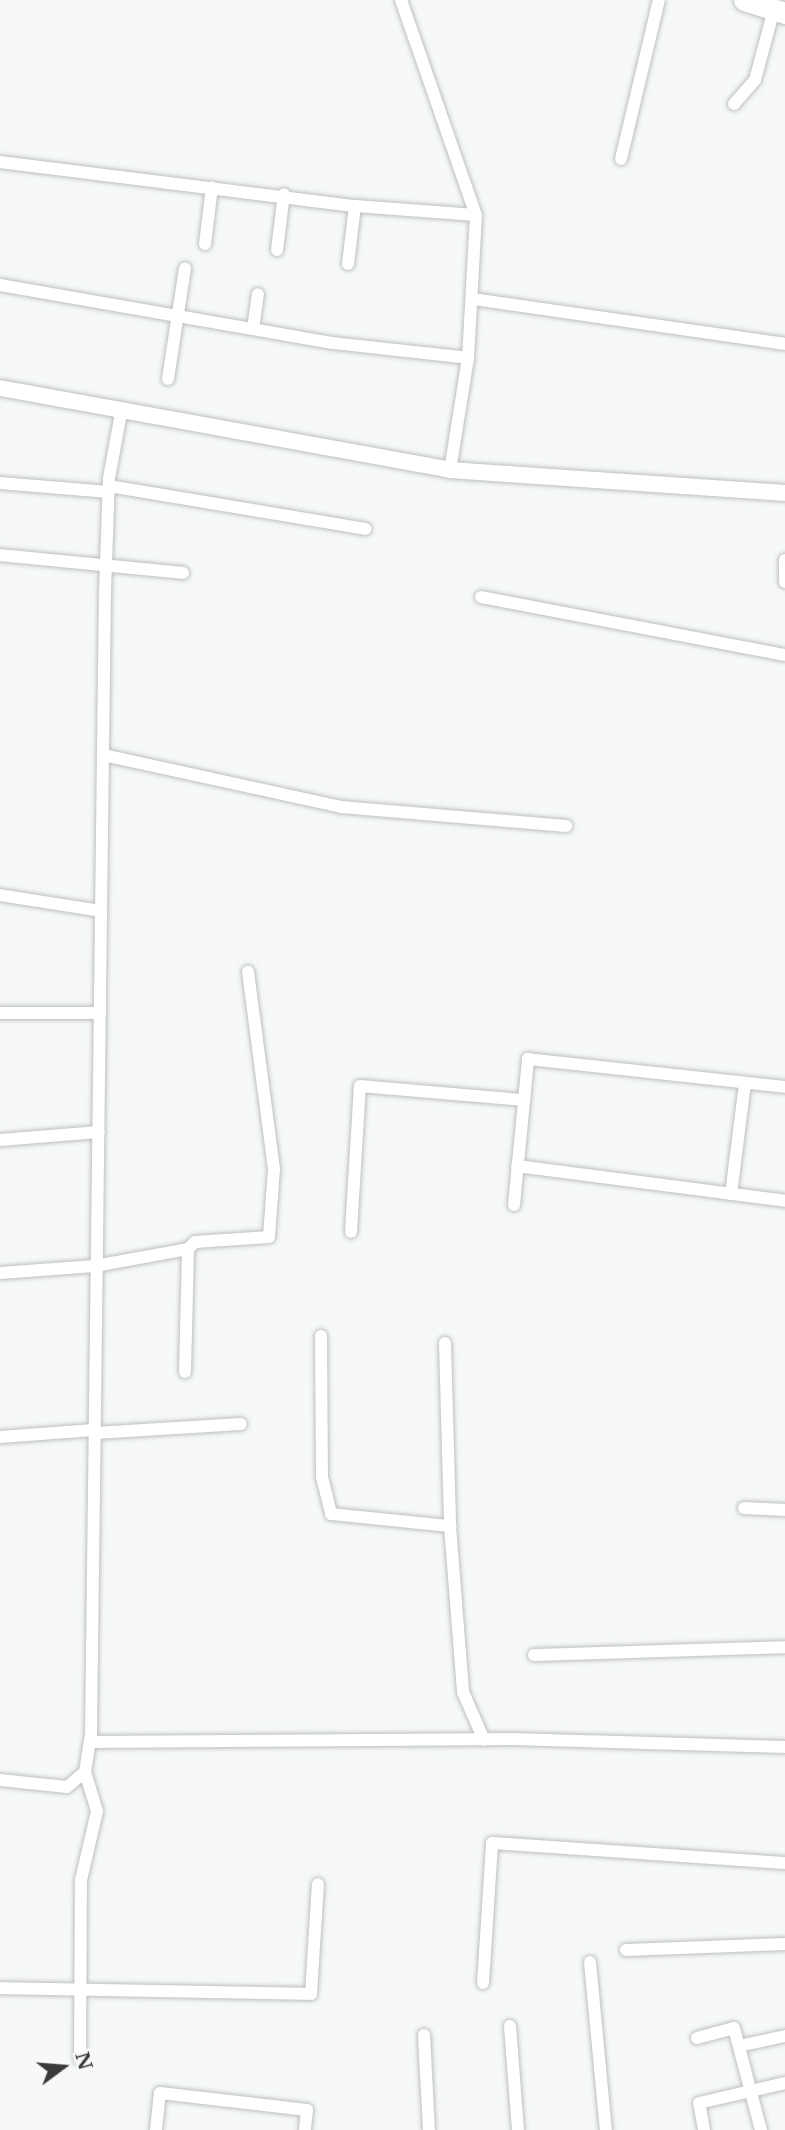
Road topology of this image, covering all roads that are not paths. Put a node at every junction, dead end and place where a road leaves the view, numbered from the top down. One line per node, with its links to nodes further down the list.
1 (401, 0): 11 (street)
2 (659, 0): 6 (street)
3 (744, 0): 4 (main road)
4 (779, 11): 5 (street)
5 (734, 104)
6 (621, 159)
7 (0, 162): 8 (street)
8 (212, 187): 9 (street); 12 (street)
9 (284, 194): 10 (street); 13 (street)
10 (355, 206): 11 (street); 14 (street)
11 (476, 215): 18 (street)
12 (205, 244)
13 (277, 250)
14 (348, 264)
15 (185, 268): 19 (street)
16 (0, 285): 19 (street)
17 (258, 294): 20 (street)
18 (473, 299): 21 (street); 22 (street)
19 (178, 316): 20 (street); 23 (street)
20 (253, 329): 22 (street)
21 (785, 344)
22 (468, 359): 26 (street)
23 (168, 379)
24 (0, 388): 25 (street)
25 (122, 408): 26 (street); 28 (street)
26 (450, 470): 29 (street)
27 (0, 483): 28 (street)
28 (109, 489): 30 (street); 33 (street)
29 (785, 493)
30 (365, 529)
31 (0, 555): 33 (street)
32 (785, 560): 35 (street)
33 (106, 565): 34 (street); 38 (street)
34 (183, 573)
35 (785, 582)
36 (481, 597): 37 (street)
37 (785, 654)
38 (103, 754): 39 (street); 41 (street)
39 (566, 826)
40 (0, 895): 41 (street)
41 (102, 911): 44 (street)
42 (247, 972): 55 (street)
43 (0, 1013): 44 (street)
44 (100, 1013): 48 (street)
45 (744, 1083): 46 (street); 47 (street); 51 (street)
46 (785, 1087)
47 (524, 1100): 50 (street); 54 (street)
48 (99, 1132): 49 (street); 56 (street)
49 (0, 1140)
50 (517, 1166): 51 (street); 53 (street)
51 (731, 1194): 52 (street)
52 (785, 1201)
53 (514, 1205)
54 (351, 1233)
55 (188, 1249): 56 (street); 60 (street)
56 (95, 1266): 57 (street); 62 (street)
57 (0, 1273)
58 (321, 1336): 66 (street)
59 (445, 1343): 66 (street)
60 (185, 1372)
61 (241, 1424): 62 (street)
62 (94, 1432): 63 (street); 70 (street)
63 (0, 1437)
64 (744, 1508): 65 (street)
65 (785, 1510)
66 (450, 1527): 69 (street)
67 (785, 1647): 68 (street)
68 (534, 1655)
69 (484, 1740): 70 (street); 71 (street)
70 (90, 1742): 72 (street)
71 (785, 1747)
72 (85, 1772): 73 (street); 81 (street)
73 (0, 1780)
74 (785, 1863): 79 (street)
75 (318, 1884): 81 (street)
76 (785, 1944): 77 (street)
77 (626, 1950)
78 (590, 1962): 94 (street)
79 (482, 1983)
80 (0, 1988): 81 (street)
81 (82, 1990): 87 (street)
82 (510, 2026): 93 (street)
83 (424, 2035): 92 (street)
84 (785, 2036): 86 (street)
85 (697, 2038): 86 (street)
86 (739, 2046): 89 (street)
87 (80, 2059)
88 (785, 2083): 89 (street)
89 (752, 2091): 95 (street); 96 (street)
90 (156, 2130): 91 (street)
91 (305, 2130)
92 (429, 2130)
93 (519, 2130)
94 (606, 2130)
95 (704, 2130)
96 (761, 2130)

